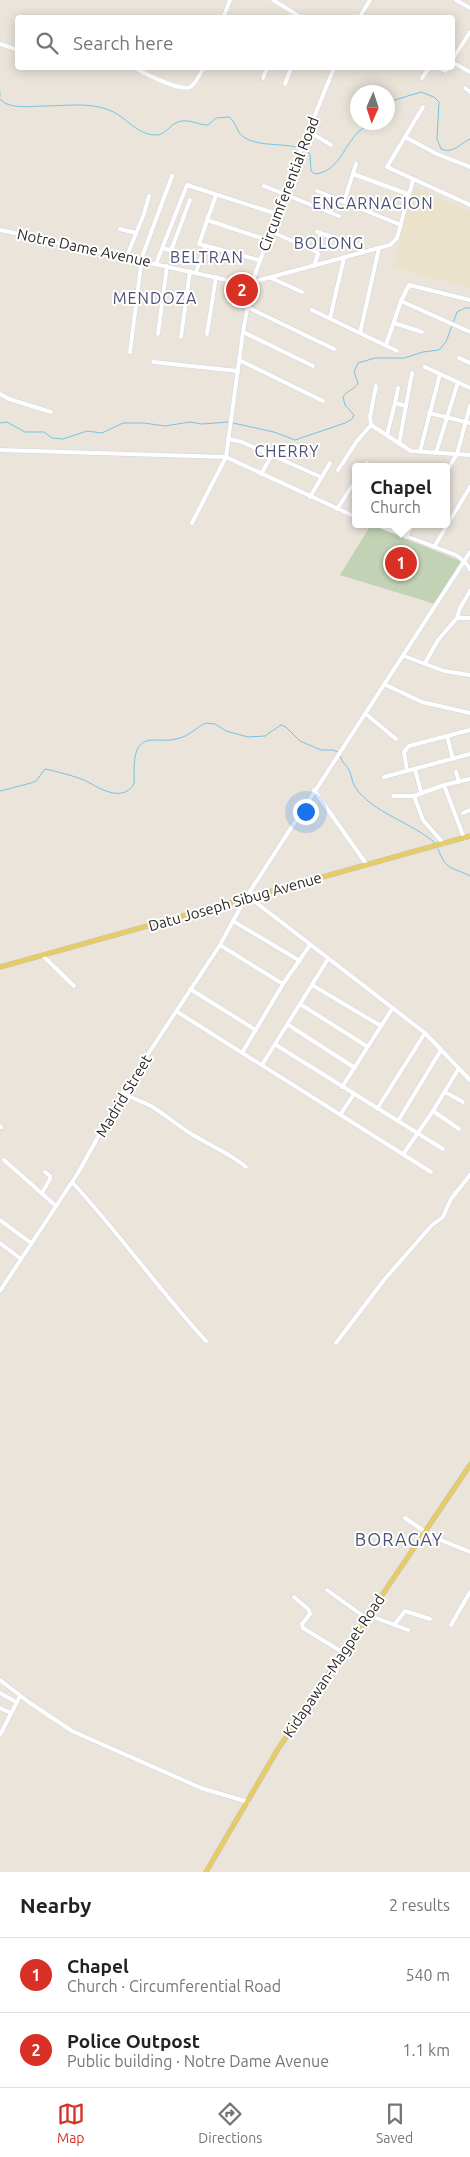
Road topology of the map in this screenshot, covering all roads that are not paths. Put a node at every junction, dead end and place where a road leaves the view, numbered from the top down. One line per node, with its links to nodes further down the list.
1 (230, 0): 6 (street)
2 (273, 0): 7 (street)
3 (370, 0): 8 (street)
4 (456, 0): 5 (street)
5 (470, 8)
6 (224, 15)
7 (294, 15)
8 (361, 15)
9 (470, 32): 12 (street)
10 (0, 44): 11 (street)
11 (15, 49)
12 (455, 56)
13 (455, 63): 20 (street)
14 (138, 70): 15 (street)
15 (202, 70)
16 (266, 70): 21 (street)
17 (291, 70): 23 (street)
18 (333, 70): 27 (street, Circumferential Road)
19 (428, 70): 22 (street)
20 (470, 72)
21 (263, 78)
22 (422, 78)
23 (285, 84)
24 (465, 88): 25 (street)
25 (470, 92)
26 (424, 107): 28 (street)
27 (308, 131): 29 (street); 37 (street, Circumferential Road)
28 (405, 136): 31 (street); 34 (street)
29 (330, 145)
30 (356, 164): 32 (street)
31 (470, 167)
32 (353, 174): 38 (street); 42 (street)
33 (172, 176): 61 (street)
34 (413, 180): 38 (street, Notre Dame Avenue); 43 (street)
35 (264, 186): 37 (street)
36 (317, 191): 42 (street)
37 (284, 194): 44 (street, Circumferential Road); 45 (street)
38 (408, 194): 47 (street, Notre Dame Avenue)
39 (216, 195): 44 (street); 46 (street); 55 (street)
40 (149, 196): 52 (street)
41 (190, 200): 55 (street)
42 (344, 202): 47 (street)
43 (470, 205)
44 (277, 214): 50 (street, Circumferential Road)
45 (340, 216)
46 (206, 220): 53 (street); 54 (street)
47 (401, 225): 56 (street, Notre Dame Avenue)
48 (120, 229): 52 (street)
49 (0, 230): 58 (street, Notre Dame Avenue)
50 (270, 231): 53 (street, Circumferential Road); 64 (street)
51 (317, 232): 57 (street)
52 (136, 233): 58 (street)
53 (267, 240): 60 (street, Circumferential Road)
54 (206, 247): 60 (street); 66 (street)
55 (163, 248): 62 (street)
56 (379, 248): 57 (street, Notre Dame Avenue); 80 (street)
57 (362, 253): 59 (street, Notre Dame Avenue)
58 (126, 258): 61 (street, Notre Dame Avenue)
59 (344, 258): 64 (street, Notre Dame Avenue); 75 (street)
60 (259, 260): 69 (street, Circumferential Road)
61 (141, 261): 62 (street, Notre Dame Avenue); 87 (street)
62 (156, 264): 63 (street, Notre Dame Avenue)
63 (167, 266): 65 (street, Notre Dame Avenue); 81 (street)
64 (314, 266): 68 (street, Notre Dame Avenue)
65 (190, 271): 66 (street, Notre Dame Avenue); 83 (street)
66 (196, 272): 67 (street, Notre Dame Avenue)
67 (216, 277): 69 (street, Notre Dame Avenue); 82 (street)
68 (271, 278): 69 (street, Notre Dame Avenue); 70 (street)
69 (252, 283): 73 (street, Circumferential Road)
70 (302, 292)
71 (470, 300): 72 (street)
72 (401, 301): 76 (street); 79 (street)
73 (247, 307): 77 (street, Circumferential Road); 85 (street)
74 (312, 310): 75 (street)
75 (330, 318): 80 (street)
76 (394, 323): 78 (street); 84 (street)
77 (243, 332): 89 (street, Circumferential Road); 92 (street)
78 (422, 332)
79 (470, 332)
80 (360, 333): 84 (street)
81 (158, 334)
82 (208, 334)
83 (181, 338)
84 (386, 345): 86 (street)
85 (334, 350)
86 (397, 351)
87 (130, 352)
88 (459, 358): 91 (street)
89 (239, 360): 94 (street, Circumferential Road); 102 (street)
90 (153, 362): 94 (street)
91 (470, 364)
92 (313, 366)
93 (425, 367): 96 (street)
94 (238, 370): 112 (street, Circumferential Road)
95 (412, 373): 104 (street)
96 (440, 374): 97 (street); 107 (street)
97 (458, 382): 100 (street); 108 (street)
98 (376, 386): 110 (street)
99 (398, 388): 103 (street)
100 (470, 388)
101 (0, 394): 106 (street)
102 (324, 401)
103 (395, 403): 104 (street); 111 (street)
104 (406, 406): 113 (street)
105 (470, 406): 109 (street)
106 (51, 412)
107 (430, 413): 108 (street); 115 (street)
108 (448, 418): 109 (street); 116 (street)
109 (468, 423): 117 (street)
110 (371, 425): 111 (street); 123 (street)
111 (387, 435): 113 (street)
112 (228, 439): 118 (street); 120 (street, Circumferential Road)
113 (400, 444): 115 (street)
114 (0, 450): 120 (street)
115 (420, 451): 116 (street)
116 (436, 453): 117 (street)
117 (457, 454): 119 (street); 122 (street)
118 (272, 455): 124 (street); 125 (street)
119 (470, 455)
120 (226, 457): 124 (street); 132 (street)
121 (330, 463): 125 (street)
122 (450, 465)
123 (338, 470)
124 (261, 474): 128 (street)
125 (321, 477): 128 (street)
126 (352, 486): 129 (street)
127 (470, 487): 131 (street)
128 (310, 496): 129 (street)
129 (337, 509): 130 (street)
130 (352, 515)
131 (450, 520)
132 (192, 523)
133 (386, 528): 136 (street)
134 (411, 528): 136 (street)
135 (445, 528): 137 (street)
136 (406, 536): 137 (street)
137 (434, 547): 139 (street)
138 (470, 552): 139 (street, Madrid Street)
139 (464, 561): 140 (street); 144 (street, Madrid Street)
140 (470, 569)
141 (470, 591): 142 (street)
142 (458, 618): 143 (street); 145 (street)
143 (470, 618)
144 (404, 656): 145 (street); 147 (street, Madrid Street)
145 (425, 663): 146 (street)
146 (470, 675)
147 (386, 685): 148 (street); 149 (street, Madrid Street)
148 (470, 713)
149 (366, 714): 152 (street); 162 (street, Madrid Street)
150 (470, 730): 151 (street)
151 (447, 736): 154 (street); 156 (street)
152 (396, 739)
153 (470, 754): 154 (street)
154 (453, 759): 155 (street)
155 (415, 769): 156 (street); 163 (street)
156 (407, 771): 158 (street)
157 (456, 772): 160 (street)
158 (384, 777)
159 (470, 779): 160 (street)
160 (459, 782): 161 (street)
161 (444, 785): 163 (street); 169 (street)
162 (314, 790): 171 (street); 172 (street, Madrid Street)
163 (421, 792): 165 (street)
164 (393, 796): 165 (street)
165 (414, 796): 170 (street)
166 (470, 810): 167 (street)
167 (463, 813)
168 (470, 836): 169 (main road, Datu Joseph Sibug Avenue)
169 (464, 838): 170 (main road, Datu Joseph Sibug Avenue)
170 (444, 844): 171 (main road, Datu Joseph Sibug Avenue)
171 (366, 865): 172 (main road, Datu Joseph Sibug Avenue)
172 (248, 898): 173 (street, Madrid Street); 175 (street); 176 (main road, Datu Joseph Sibug Avenue)
173 (233, 921): 174 (street, Madrid Street); 178 (street)
174 (220, 945): 180 (street); 183 (street, Madrid Street)
175 (310, 945): 177 (street); 178 (street)
176 (43, 956): 179 (main road, Datu Joseph Sibug Avenue); 182 (street)
177 (328, 959): 181 (street); 185 (street)
178 (300, 961): 180 (street)
179 (0, 967)
180 (284, 984): 189 (street)
181 (312, 985): 184 (street); 188 (street)
182 (74, 986)
183 (190, 989): 186 (street, Madrid Street); 189 (street)
184 (300, 1004): 187 (street); 192 (street)
185 (392, 1009): 188 (street); 190 (street)
186 (176, 1011): 194 (street); 200 (street, Madrid Street)
187 (287, 1024): 191 (street); 196 (street)
188 (381, 1026): 192 (street)
189 (256, 1030): 194 (street)
190 (424, 1033): 193 (street); 204 (street)
191 (276, 1044): 195 (street); 199 (street)
192 (368, 1047): 196 (street)
193 (441, 1050): 197 (street); 207 (street)
194 (242, 1053): 195 (street)
195 (262, 1066): 206 (street)
196 (355, 1068): 199 (street)
197 (459, 1068): 198 (street); 201 (street)
198 (470, 1080)
199 (342, 1087): 202 (street)
200 (124, 1092): 213 (street); 217 (street, Madrid Street)
201 (445, 1092): 203 (street); 205 (street)
202 (354, 1094): 204 (street); 206 (street)
203 (463, 1102)
204 (377, 1109): 207 (street)
205 (433, 1112): 208 (street); 209 (street)
206 (340, 1115): 211 (street)
207 (398, 1121): 209 (street)
208 (459, 1129)
209 (418, 1133): 210 (street); 211 (street)
210 (443, 1149)
211 (404, 1153): 215 (street)
212 (4, 1160): 218 (street)
213 (246, 1168)
214 (44, 1172): 218 (street)
215 (432, 1172)
216 (470, 1175): 226 (street)
217 (72, 1182): 219 (street, Madrid Street); 225 (street)
218 (42, 1194): 219 (street)
219 (56, 1206): 222 (street, Madrid Street)
220 (0, 1220): 222 (street)
221 (0, 1243): 223 (street)
222 (31, 1244): 223 (street, Madrid Street)
223 (21, 1259): 224 (street, Madrid Street)
224 (0, 1291)
225 (206, 1341)
226 (336, 1343)
227 (470, 1465): 229 (main road, Kidapawan-Magpet Road)
228 (405, 1518): 229 (street)
229 (424, 1532): 230 (street); 234 (main road, Kidapawan-Magpet Road)
230 (470, 1552)
231 (327, 1590): 234 (street)
232 (470, 1592): 237 (street)
233 (294, 1597): 239 (street)
234 (367, 1616): 236 (street); 239 (main road, Kidapawan-Magpet Road)
235 (430, 1619): 236 (street)
236 (394, 1625): 238 (street)
237 (451, 1625)
238 (408, 1630)
239 (342, 1652): 249 (main road, Kidapawan-Magpet Road)
240 (1, 1682): 242 (street)
241 (0, 1693): 243 (street)
242 (20, 1696): 243 (street); 249 (street)
243 (16, 1702): 245 (street)
244 (0, 1708): 245 (street)
245 (10, 1713): 247 (street)
246 (0, 1722): 247 (street)
247 (5, 1724): 248 (street)
248 (0, 1734)
249 (248, 1802): 250 (main road, Kidapawan-Magpet Road)
250 (206, 1872)

